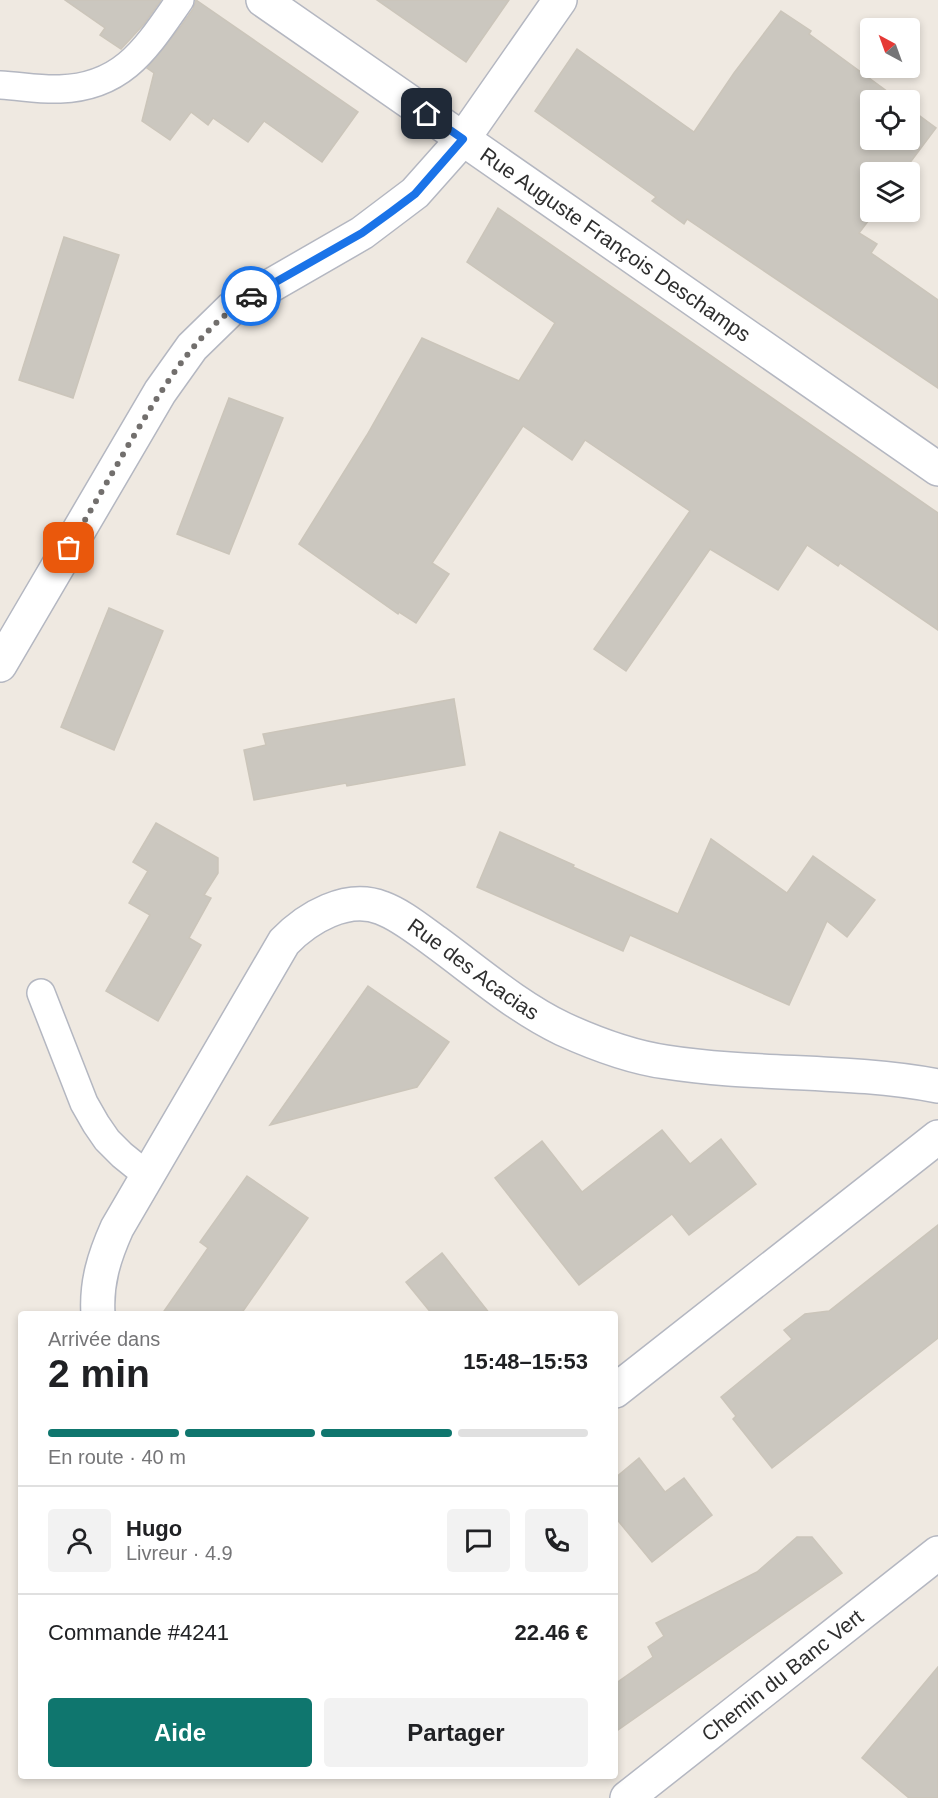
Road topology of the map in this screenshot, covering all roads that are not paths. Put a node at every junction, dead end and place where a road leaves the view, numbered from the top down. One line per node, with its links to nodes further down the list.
1 (180, 0): 4 (lane)
2 (263, 0): 5 (street, Rue Auguste François Deschamps)
3 (560, 0): 5 (street)
4 (0, 85)
5 (463, 139): 6 (street, Rue Auguste François Deschamps); 7 (street)
6 (938, 469)
7 (0, 665)
8 (40, 993): 11 (lane)
9 (938, 1086): 11 (street, Rue des Acacias)
10 (938, 1137): 13 (street)
11 (148, 1176): 12 (street, Rue des Acacias)
12 (98, 1311)
13 (618, 1389)
14 (938, 1553): 15 (street, Chemin du Banc Vert)
15 (627, 1798)

